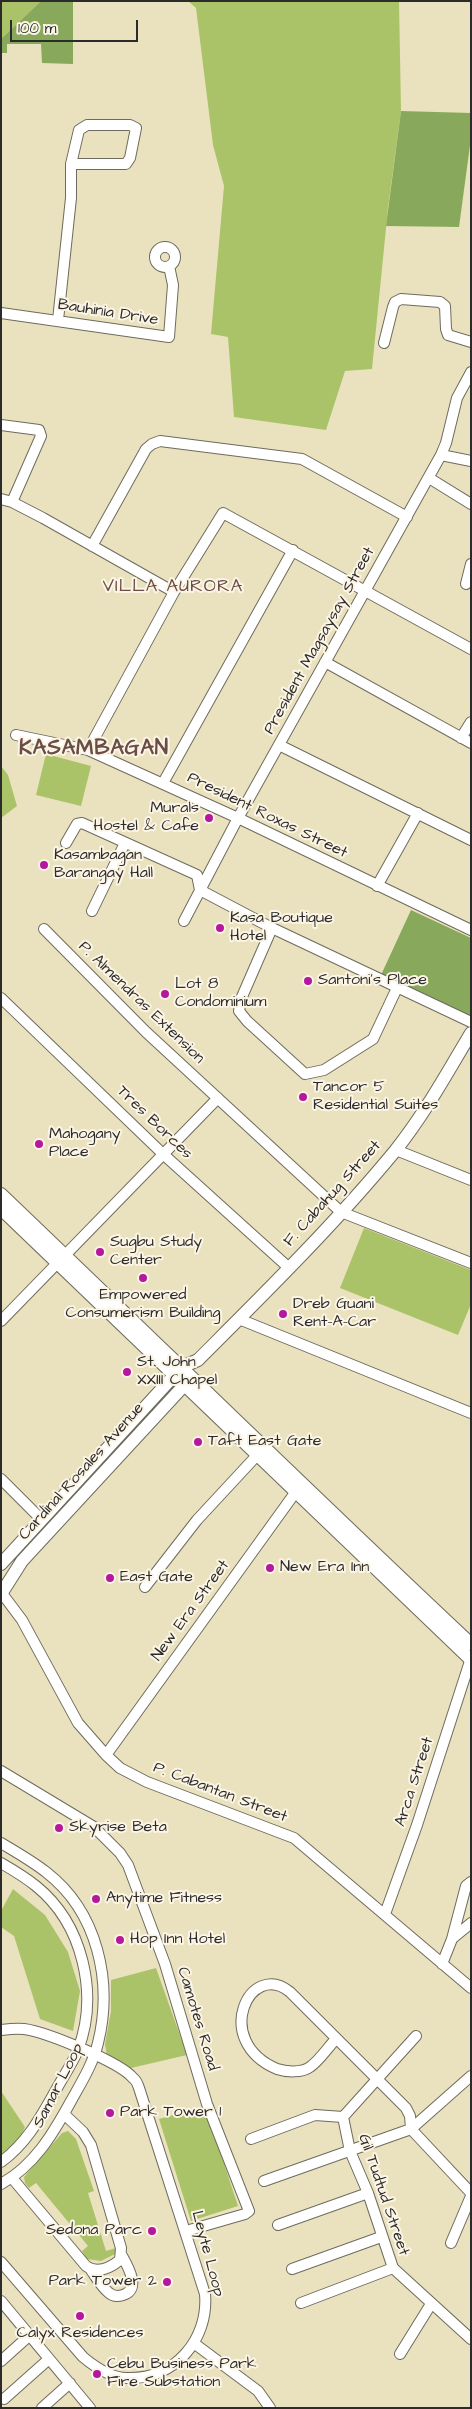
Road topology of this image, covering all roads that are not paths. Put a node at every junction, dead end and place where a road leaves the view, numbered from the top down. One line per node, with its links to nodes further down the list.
1 (71, 164): 1 (street); 4 (street)
2 (169, 266): 4 (street, Bauhinia Drive)
3 (1, 313): 4 (street, Bauhinia Drive)
4 (58, 320)
5 (471, 342): 6 (street)
6 (384, 343)
7 (470, 374): 9 (street, President Magsaysay Street)
8 (1, 425): 12 (street)
9 (441, 455): 10 (street); 11 (street, President Magsaysay Street)
10 (471, 461)
11 (429, 478): 13 (street); 14 (street, President Magsaysay Street)
12 (6, 500): 15 (street)
13 (471, 504)
14 (407, 517): 15 (street); 19 (street, President Magsaysay Street)
15 (92, 546): 20 (street)
16 (293, 550): 19 (street); 20 (street); 29 (street)
17 (471, 564): 18 (street)
18 (466, 584)
19 (365, 591): 21 (street); 22 (street, President Magsaysay Street)
20 (174, 592): 28 (street)
21 (471, 649)
22 (325, 662): 25 (street); 27 (street, President Magsaysay Street)
23 (471, 722): 25 (street)
24 (16, 735): 28 (street, President Roxas Street)
25 (461, 738): 26 (street)
26 (471, 744)
27 (279, 745): 30 (street); 31 (street, President Magsaysay Street)
28 (88, 750): 29 (street, President Roxas Street)
29 (163, 782): 31 (street, President Roxas Street)
30 (418, 813): 32 (street); 35 (street)
31 (238, 818): 35 (street, President Roxas Street); 36 (street, President Magsaysay Street)
32 (471, 840)
33 (66, 843): 34 (street)
34 (125, 844): 36 (street); 37 (street)
35 (377, 886): 41 (street, President Roxas Street)
36 (200, 890): 38 (street, President Magsaysay Street); 39 (street)
37 (92, 911)
38 (184, 921)
39 (272, 928): 42 (street); 42 (street)
40 (44, 929): 46 (street, P. Almendras Extension)
41 (471, 930)
42 (397, 988): 44 (street)
43 (1, 998): 48 (street, Tres Borces)
44 (471, 1022)
45 (471, 1033): 47 (main road, F. Cabahug Street)
46 (218, 1098): 48 (street); 52 (street, P. Almendras Extension)
47 (396, 1150): 49 (street); 52 (main road, F. Cabahug Street)
48 (163, 1154): 53 (street); 55 (street, Tres Borces)
49 (471, 1180)
50 (1, 1194): 53 (main road)
51 (1, 1209): 53 (main road)
52 (340, 1212): 54 (street); 55 (main road, F. Cabahug Street)
53 (62, 1258): 57 (street); 59 (main road)
54 (471, 1263)
55 (288, 1267): 56 (main road, F. Cabahug Street)
56 (239, 1319): 58 (main road, F. Cabahug Street); 61 (street)
57 (1, 1320)
58 (198, 1360): 59 (main road, F. Cabahug Street); 60 (main road, F. Cabahug Street)
59 (178, 1371): 60 (main road); 65 (main road, Cardinal Rosales Avenue)
60 (188, 1381): 62 (main road); 68 (main road, Cardinal Rosales Avenue)
61 (471, 1413)
62 (261, 1451): 64 (main road); 67 (street)
63 (1, 1478): 65 (street)
64 (299, 1488): 69 (main road); 70 (main road); 71 (street, New Era Street)
65 (41, 1519): 66 (main road, Cardinal Rosales Avenue)
66 (1, 1564)
67 (145, 1587)
68 (2, 1593): 71 (street, P. Cabantan Street)
69 (471, 1644)
70 (471, 1659): 76 (street, Arca Street)
71 (106, 1755): 76 (street, P. Cabantan Street)
72 (1, 1771): 100 (street, Camotes Road)
73 (1, 1843): 85 (street, Samar Loop)
74 (1, 1863): 84 (street, Samar Loop)
75 (468, 1884): 78 (street)
76 (385, 1914): 79 (street, P. Cabantan Street)
77 (471, 1922): 78 (street)
78 (452, 1939): 79 (street)
79 (442, 1964): 80 (street, P. Cabantan Street)
80 (471, 1988)
81 (1, 2030): 84 (street, Leyte Loop)
82 (416, 2036): 87 (street)
83 (336, 2038): 83 (street); 87 (street)
84 (78, 2048): 85 (street, Leyte Loop); 93 (street, Samar Loop)
85 (94, 2055): 88 (street, Samar Loop); 100 (street, Leyte Loop)
86 (471, 2076): 90 (street)
87 (377, 2079): 89 (street); 90 (street)
88 (64, 2114): 94 (street, Samar Loop); 103 (street)
89 (342, 2117): 91 (street); 92 (street, Gil Tudtud Street)
90 (411, 2129): 92 (street); 98 (street)
91 (251, 2139)
92 (350, 2151): 95 (street); 97 (street, Gil Tudtud Street)
93 (1, 2162)
94 (12, 2178): 96 (street, Samar Loop); 107 (street)
95 (264, 2181)
96 (1, 2184)
97 (368, 2192): 99 (street); 101 (street, Gil Tudtud Street)
98 (471, 2194): 102 (street)
99 (278, 2224)
100 (186, 2231): 114 (street, Leyte Loop)
101 (381, 2237): 105 (street, Gil Tudtud Street); 106 (street)
102 (451, 2243)
103 (121, 2254): 107 (street); 107 (street)
104 (1, 2262): 114 (street, Leyte Loop)
105 (393, 2268): 109 (street); 110 (street, Gil Tudtud Street)
106 (292, 2269)
107 (91, 2270)
108 (1, 2301): 111 (street)
109 (301, 2303)
110 (431, 2304): 113 (street, Gil Tudtud Street); 115 (street)
111 (5, 2313): 112 (street)
112 (30, 2335): 116 (street); 117 (street)
113 (471, 2339)
114 (195, 2344): 122 (street)
115 (400, 2354)
116 (50, 2359): 118 (street); 119 (street)
117 (1, 2360)
118 (70, 2383): 120 (street); 121 (street)
119 (4, 2399)
120 (42, 2408)
121 (90, 2408)
122 (270, 2408)

